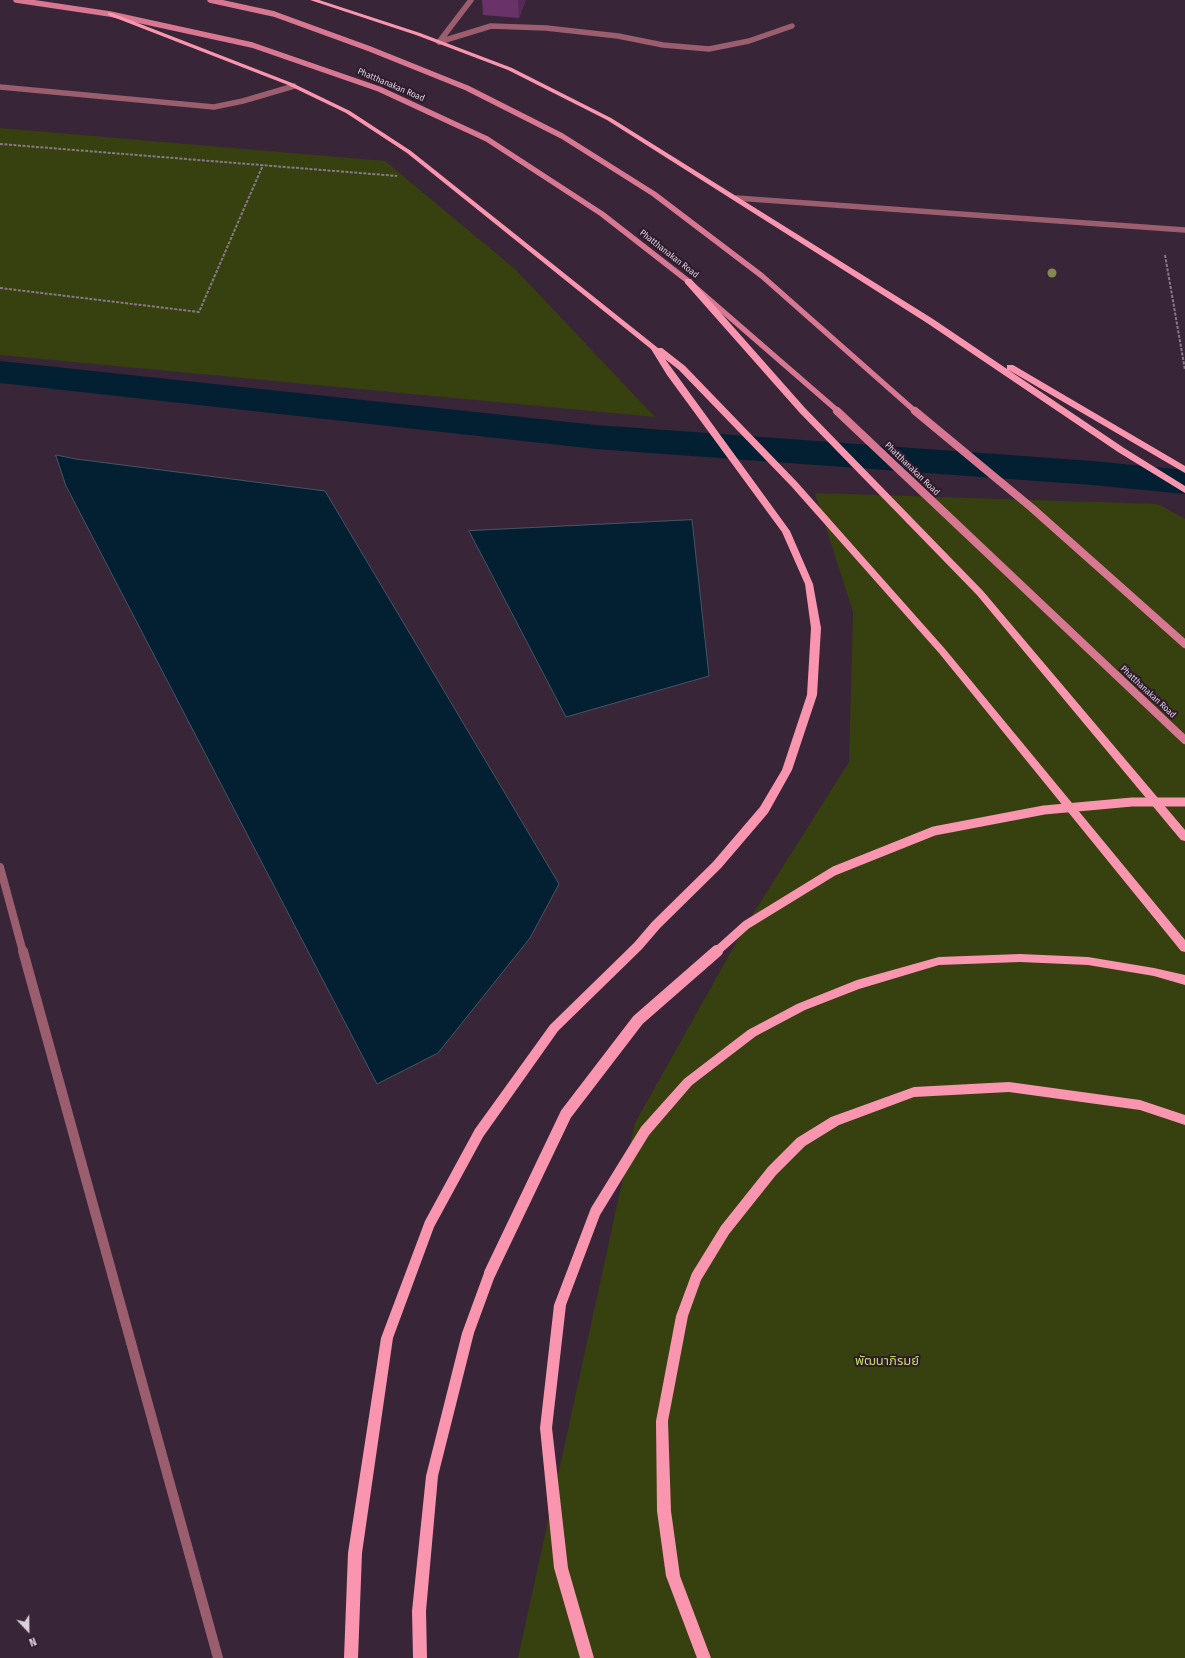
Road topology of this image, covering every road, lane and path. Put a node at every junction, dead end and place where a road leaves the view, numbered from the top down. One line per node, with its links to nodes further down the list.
1 (16, 0): 5 (main road, Phatthanakan Road)
2 (210, 0): 23 (main road)
3 (314, 0): 7 (main road)
4 (471, 0): 7 (lane)
5 (110, 14): 8 (main road); 16 (main road, Phatthanakan Road)
6 (792, 26): 7 (lane)
7 (439, 42): 13 (main road)
8 (294, 86): 9 (lane); 19 (main road)
9 (0, 87)
10 (0, 144): 11 (path)
11 (263, 166): 12 (path); 17 (path)
12 (399, 177)
13 (736, 198): 14 (lane); 18 (main road)
14 (1161, 228): 15 (lane); 20 (path)
15 (1185, 230)
16 (688, 281): 24 (main road, Phatthanakan Road); 26 (main road)
17 (0, 288)
18 (930, 321): 21 (main road); 22 (main road)
19 (654, 347): 28 (main road); 32 (main road)
20 (1185, 370)
21 (1185, 470)
22 (1185, 490)
23 (1185, 644)
24 (1185, 740)
25 (1185, 802): 33 (main road, bridge)
26 (1185, 837)
27 (0, 866): 31 (lane)
28 (1185, 948)
29 (1185, 980): 34 (main road)
30 (1185, 1120): 35 (main road)
31 (218, 1658)
32 (350, 1658)
33 (420, 1658)
34 (587, 1658)
35 (704, 1658)

